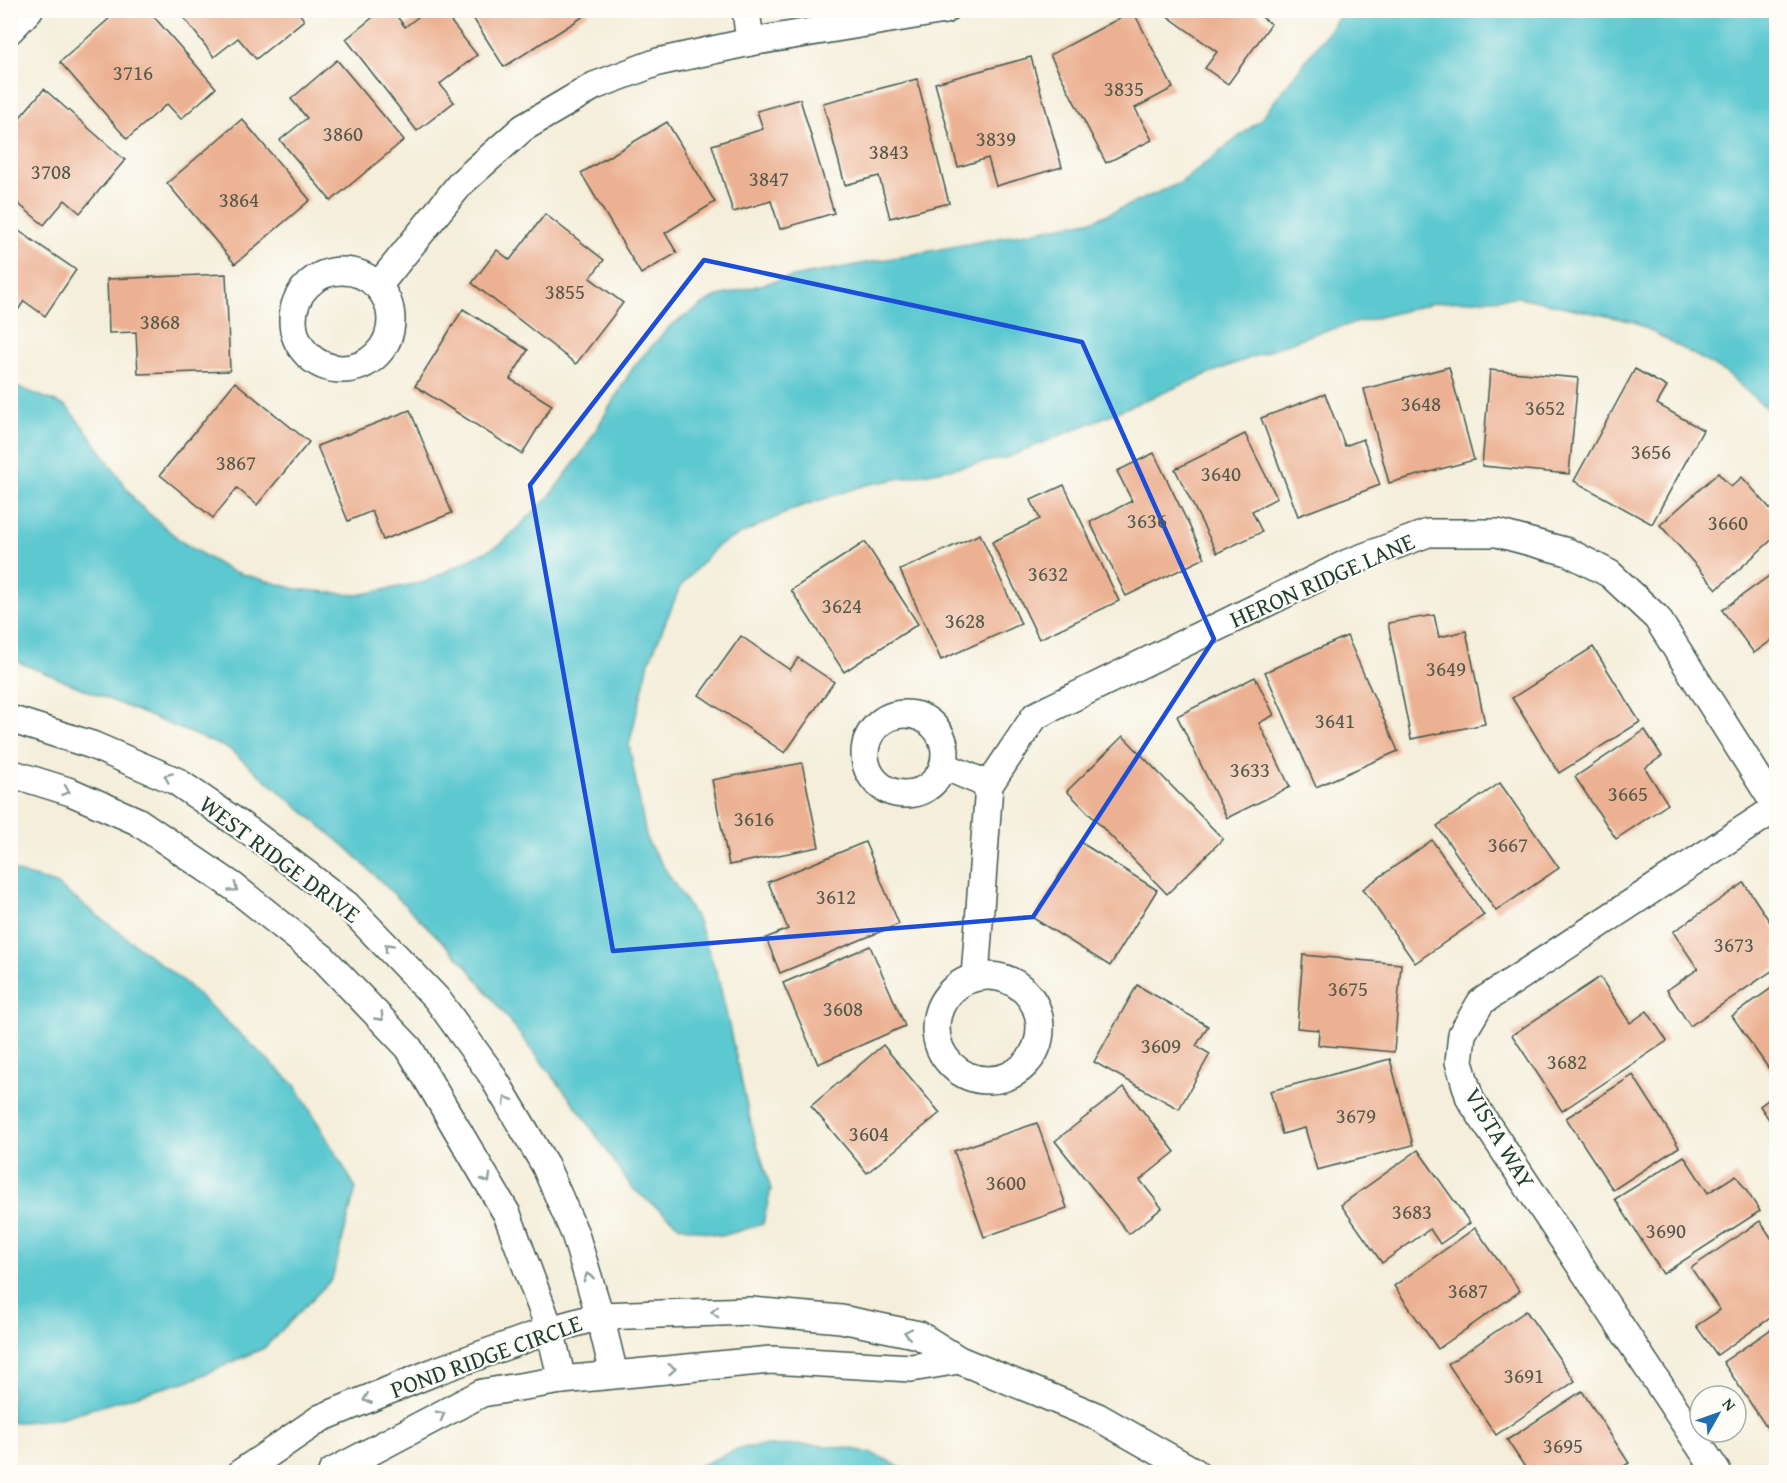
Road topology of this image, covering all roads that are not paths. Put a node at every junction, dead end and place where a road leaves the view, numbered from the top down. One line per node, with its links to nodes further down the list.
1 (29, 10): 4 (street)
2 (746, 10): 5 (street)
3 (945, 10): 5 (street)
4 (10, 30)
5 (750, 42): 6 (street)
6 (378, 286)
7 (10, 719): 13 (street, WEST RIDGE DRIVE, one-way to 7)
8 (944, 766): 10 (street)
9 (10, 773): 14 (street, WEST RIDGE DRIVE, one-way to 14)
10 (989, 785): 11 (street, HERON RIDGE LANE); 12 (street, HERON RIDGE LANE)
11 (1776, 807): 21 (street, VISTA WAY)
12 (975, 977)
13 (600, 1316): 14 (street, POND RIDGE CIRCLE); 15 (street, POND RIDGE CIRCLE, one-way to 13); 16 (street, WEST RIDGE DRIVE)
14 (550, 1330): 17 (street, WEST RIDGE DRIVE); 18 (street, POND RIDGE CIRCLE, one-way to 18)
15 (959, 1360): 16 (street, POND RIDGE CIRCLE, one-way to 15); 20 (street, POND RIDGE CIRCLE)
16 (614, 1374): 17 (street, POND RIDGE CIRCLE)
17 (562, 1380): 19 (street, POND RIDGE CIRCLE, one-way to 17)
18 (242, 1473)
19 (332, 1473)
20 (1195, 1473)
21 (1717, 1473)

